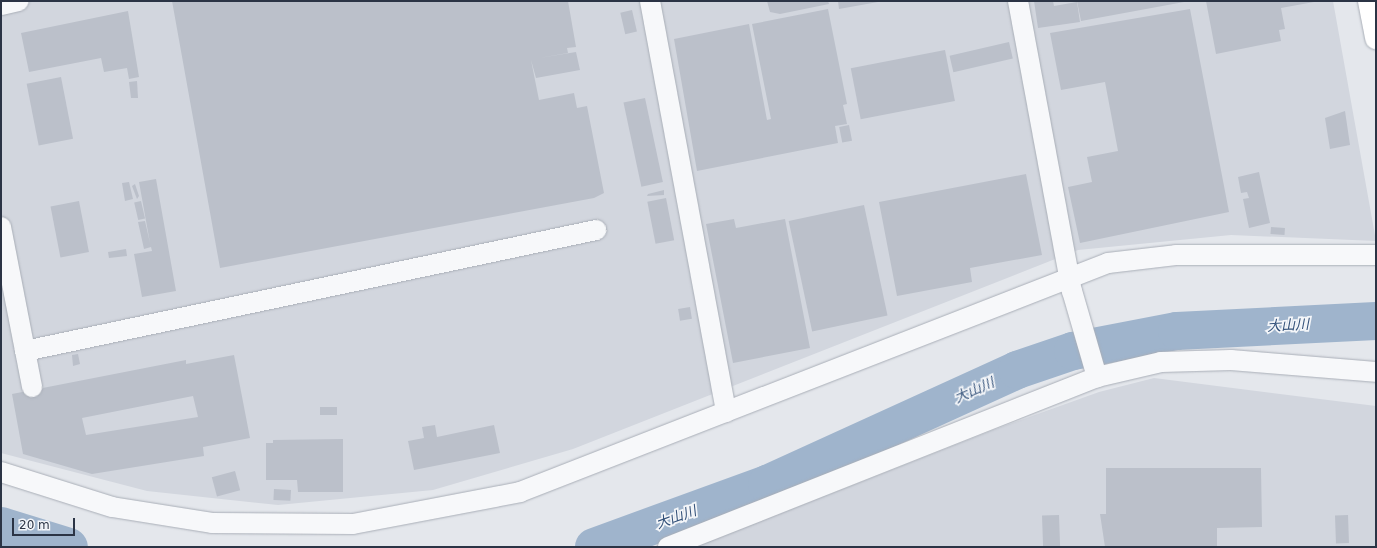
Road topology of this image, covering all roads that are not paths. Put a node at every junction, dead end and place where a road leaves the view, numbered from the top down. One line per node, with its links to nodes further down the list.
1 (19, 1): 5 (street)
2 (650, 1): 15 (street)
3 (1018, 1): 10 (street)
4 (1369, 1): 6 (highway)
5 (1, 5)
6 (1376, 38)
7 (1, 227): 11 (street)
8 (596, 230): 11 (street)
9 (1376, 255): 10 (street)
10 (1071, 284): 12 (street); 15 (street)
11 (25, 351): 14 (street)
12 (1096, 372): 13 (street); 17 (street)
13 (1376, 372)
14 (32, 387)
15 (726, 412): 16 (street)
16 (1, 472)
17 (668, 547)

